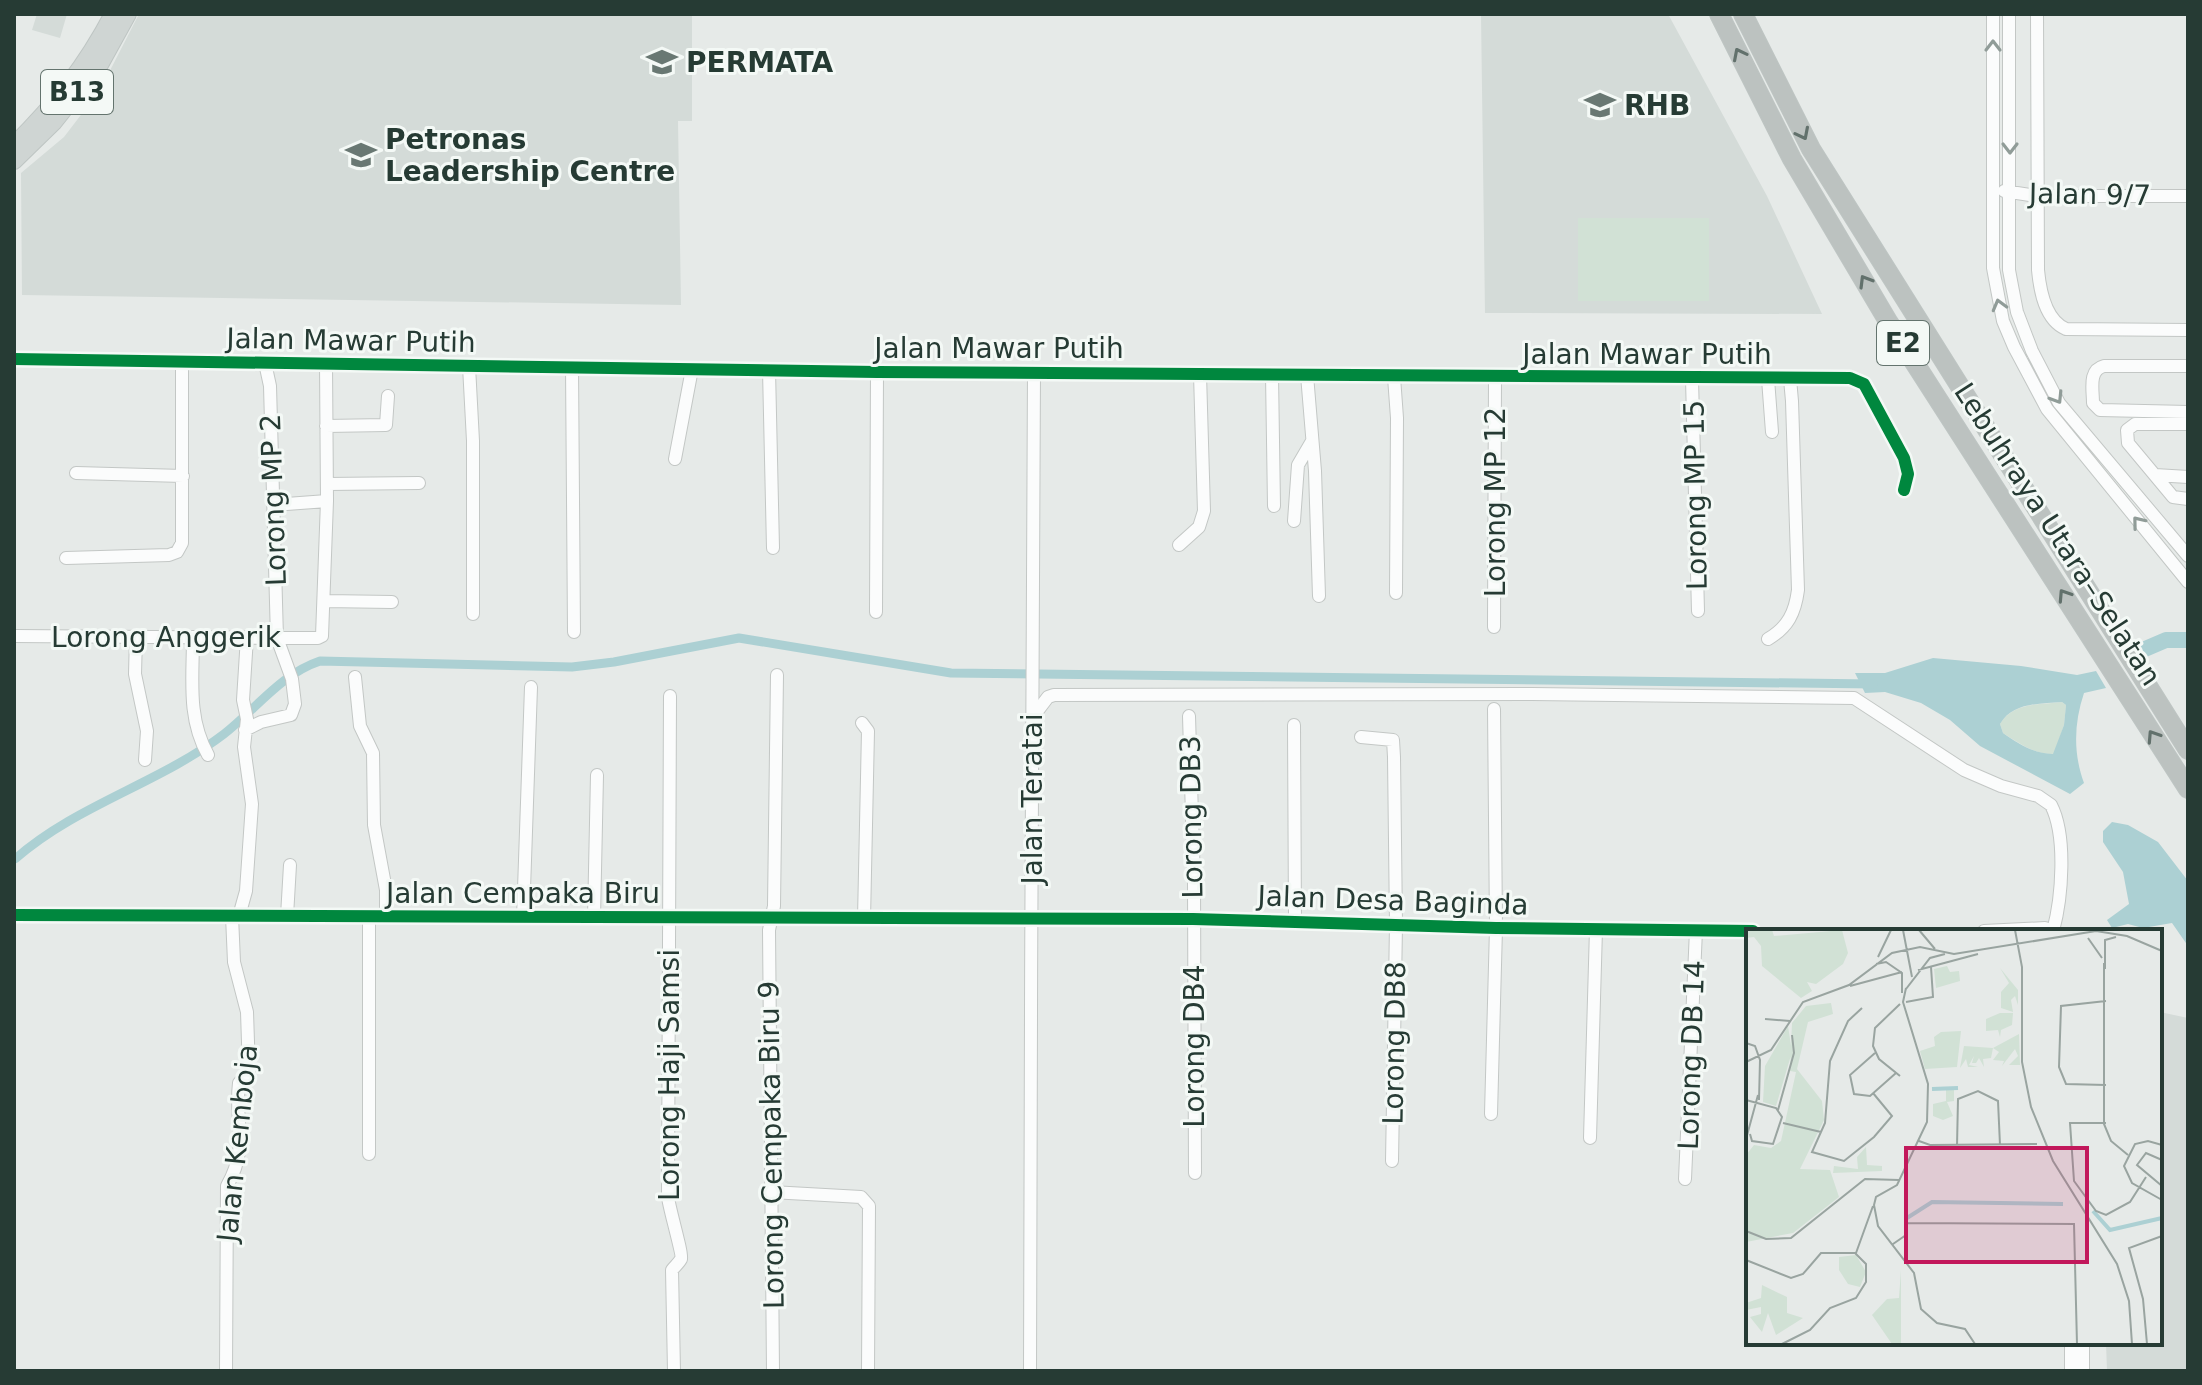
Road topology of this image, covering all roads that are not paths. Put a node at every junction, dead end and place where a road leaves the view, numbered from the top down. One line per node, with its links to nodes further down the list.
1 (113, 14): 8 (main road, B13)
2 (128, 14): 9 (main road, B13)
3 (1719, 14): 91 (highway, Lebuhraya Utara–Selatan / E2, one-way to 3)
4 (1743, 14): 87 (highway, Lebuhraya Utara–Selatan / E2, one-way to 87)
5 (1993, 14): 10 (street, one-way to 5)
6 (2009, 14): 11 (street, one-way to 11)
7 (2037, 14): 12 (street)
8 (14, 145)
9 (14, 161)
10 (1993, 188): 11 (street, Jalan 9/7); 56 (street, one-way to 10)
11 (2010, 192): 12 (street, Jalan 9/7); 54 (street, one-way to 54)
12 (2036, 196): 13 (street, Jalan 9/7); 14 (street)
13 (2188, 196)
14 (2188, 330)
15 (14, 359): 16 (street, Jalan Mawar Putih)
16 (182, 361): 17 (street, Jalan Mawar Putih); 43 (street)
17 (265, 363): 18 (street, Jalan Mawar Putih); 50 (street, Lorong MP 2)
18 (326, 364): 19 (street, Jalan Mawar Putih); 37 (street)
19 (469, 366): 21 (street, Jalan Mawar Putih); 67 (street)
20 (2188, 366): 35 (street)
21 (572, 367): 22 (street, Jalan Mawar Putih); 69 (street)
22 (692, 369): 23 (street, Jalan Mawar Putih); 40 (street)
23 (769, 370): 24 (street, Jalan Mawar Putih); 57 (street)
24 (877, 372): 25 (street, Jalan Mawar Putih); 66 (street)
25 (1034, 372): 26 (street, Jalan Mawar Putih); 82 (street, Jalan Teratai)
26 (1200, 374): 27 (street, Jalan Mawar Putih); 55 (street)
27 (1272, 375): 28 (street, Jalan Mawar Putih); 51 (street)
28 (1307, 375): 29 (street, Jalan Mawar Putih); 39 (street)
29 (1394, 377): 30 (street, Jalan Mawar Putih); 61 (street)
30 (1495, 377): 31 (street, Jalan Mawar Putih); 68 (street, Lorong MP 12)
31 (1692, 379): 32 (street, Jalan Mawar Putih); 65 (street, Lorong MP 15)
32 (1768, 379): 33 (street, Jalan Mawar Putih); 38 (street)
33 (1790, 379): 47 (street, Jalan Mawar Putih); 75 (street)
34 (388, 396): 37 (street)
35 (2188, 412)
36 (2188, 424): 42 (street)
37 (326, 426): 46 (street)
38 (1772, 432)
39 (1312, 441): 52 (street); 62 (street)
40 (675, 459)
41 (76, 473): 43 (street)
42 (2155, 475): 44 (street); 48 (street)
43 (183, 476): 59 (street)
44 (2188, 477)
45 (419, 483): 46 (street)
46 (327, 484): 49 (street)
47 (1904, 490)
48 (2188, 499)
49 (327, 501): 50 (street); 63 (street)
50 (273, 505): 74 (street, Lorong MP 2)
51 (1274, 506)
52 (1294, 521)
53 (2188, 534): 54 (street)
54 (2175, 539): 56 (street); 58 (street)
55 (1179, 545)
56 (2159, 546): 60 (street)
57 (773, 548)
58 (2188, 556)
59 (66, 558)
60 (2188, 582)
61 (1396, 593)
62 (1319, 596)
63 (325, 601): 64 (street); 74 (street, Lorong Anggerik)
64 (392, 602)
65 (1698, 611)
66 (876, 612)
67 (473, 614)
68 (1494, 627)
69 (574, 632)
70 (14, 636): 71 (street, Lorong Anggerik)
71 (136, 636): 72 (street, Lorong Anggerik); 89 (street)
72 (193, 637): 73 (street, Lorong Anggerik); 88 (street)
73 (247, 637): 74 (street, Lorong Anggerik); 83 (street, Jalan Kemboja)
74 (277, 638): 83 (street, Lorong MP 2)
75 (1768, 639)
76 (777, 675): 101 (street, Lorong Cempaka Biru 9)
77 (355, 677): 97 (street)
78 (531, 687): 98 (street)
79 (670, 696): 100 (street, Lorong Haji Samsi)
80 (1494, 709): 107 (street)
81 (1189, 716): 104 (street, Lorong DB3)
82 (1032, 718): 103 (street, Jalan Teratai); 109 (street)
83 (246, 719): 94 (street, Jalan Kemboja)
84 (862, 723): 102 (street)
85 (1294, 725): 105 (street)
86 (1361, 737): 106 (street, Lorong DB8)
87 (2188, 750)
88 (205, 751)
89 (145, 760)
90 (597, 775): 99 (street)
91 (2188, 789)
92 (290, 865): 95 (street)
93 (14, 915): 94 (street, Jalan Cempaka Biru)
94 (236, 916): 95 (street, Jalan Cempaka Biru); 121 (street, Jalan Kemboja)
95 (287, 916): 96 (street, Jalan Cempaka Biru)
96 (369, 917): 97 (street, Jalan Cempaka Biru); 114 (street)
97 (386, 917): 98 (street, Jalan Cempaka Biru)
98 (523, 918): 99 (street, Jalan Cempaka Biru)
99 (594, 918): 100 (street, Jalan Cempaka Biru)
100 (669, 918): 101 (street, Jalan Cempaka Biru); 122 (street, Lorong Haji Samsi)
101 (771, 919): 102 (street, Jalan Cempaka Biru); 118 (street, Lorong Cempaka Biru 9)
102 (864, 919): 103 (street, Jalan Cempaka Biru)
103 (1032, 919): 104 (street, Jalan Desa Baginda); 125 (street, Jalan Teratai)
104 (1193, 919): 105 (street, Jalan Desa Baginda); 116 (street, Lorong DB4)
105 (1295, 921): 106 (street, Jalan Desa Baginda)
106 (1396, 925): 107 (street, Jalan Desa Baginda); 115 (street, Lorong DB8)
107 (1496, 928): 108 (street, Jalan Desa Baginda); 112 (street)
108 (1596, 929): 110 (street, Jalan Desa Baginda); 113 (street)
109 (2050, 929)
110 (1696, 930): 111 (street, Jalan Desa Baginda); 117 (street, Lorong DB 14)
111 (1746, 931)
112 (1491, 1114)
113 (1590, 1138)
114 (369, 1154)
115 (1392, 1161)
116 (1195, 1173)
117 (1685, 1179)
118 (771, 1192): 123 (street, Lorong Cempaka Biru 9); 124 (street)
119 (2071, 1345): 126 (street)
120 (2083, 1345): 127 (street)
121 (226, 1371)
122 (674, 1371)
123 (773, 1371)
124 (868, 1371)
125 (1030, 1371)
126 (2071, 1371)
127 (2083, 1371)

